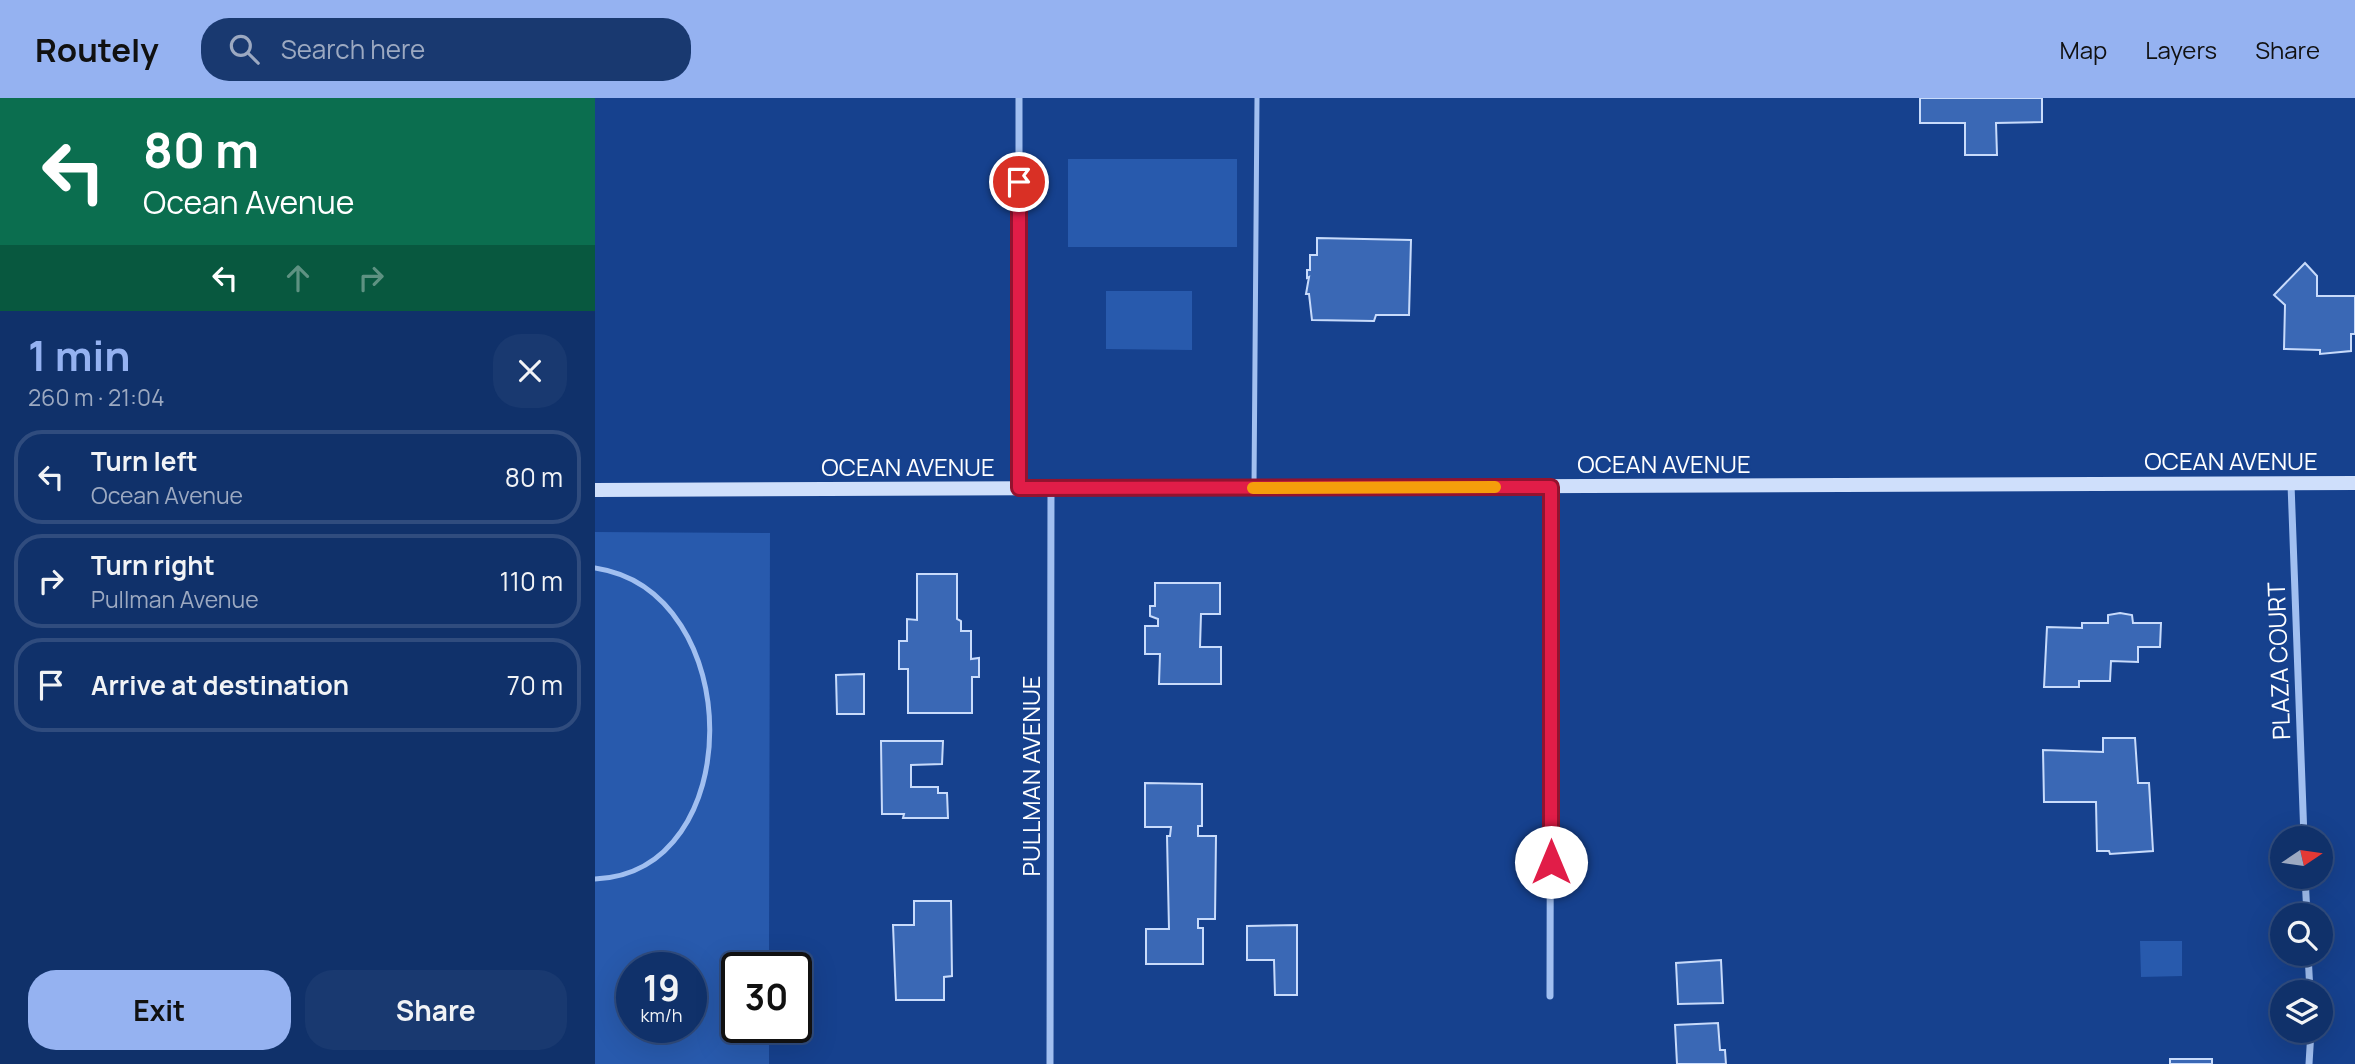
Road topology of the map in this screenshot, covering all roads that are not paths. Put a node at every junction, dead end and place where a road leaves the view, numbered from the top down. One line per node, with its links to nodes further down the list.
1 (1019, 98): 6 (street)
2 (1257, 98): 8 (lane)
3 (2291, 483): 4 (street, OCEAN AVENUE); 5 (street, OCEAN AVENUE); 11 (street, PLAZA COURT)
4 (2355, 483)
5 (1551, 487): 8 (street, OCEAN AVENUE); 13 (street)
6 (1019, 488): 7 (street, OCEAN AVENUE); 9 (street, OCEAN AVENUE)
7 (1051, 488): 8 (street, OCEAN AVENUE); 15 (street, PULLMAN AVENUE)
8 (1254, 488)
9 (595, 490)
10 (595, 568): 12 (lane)
11 (2304, 826)
12 (595, 879)
13 (1550, 996)
14 (2310, 1043): 16 (street)
15 (1050, 1064)
16 (2309, 1064)

